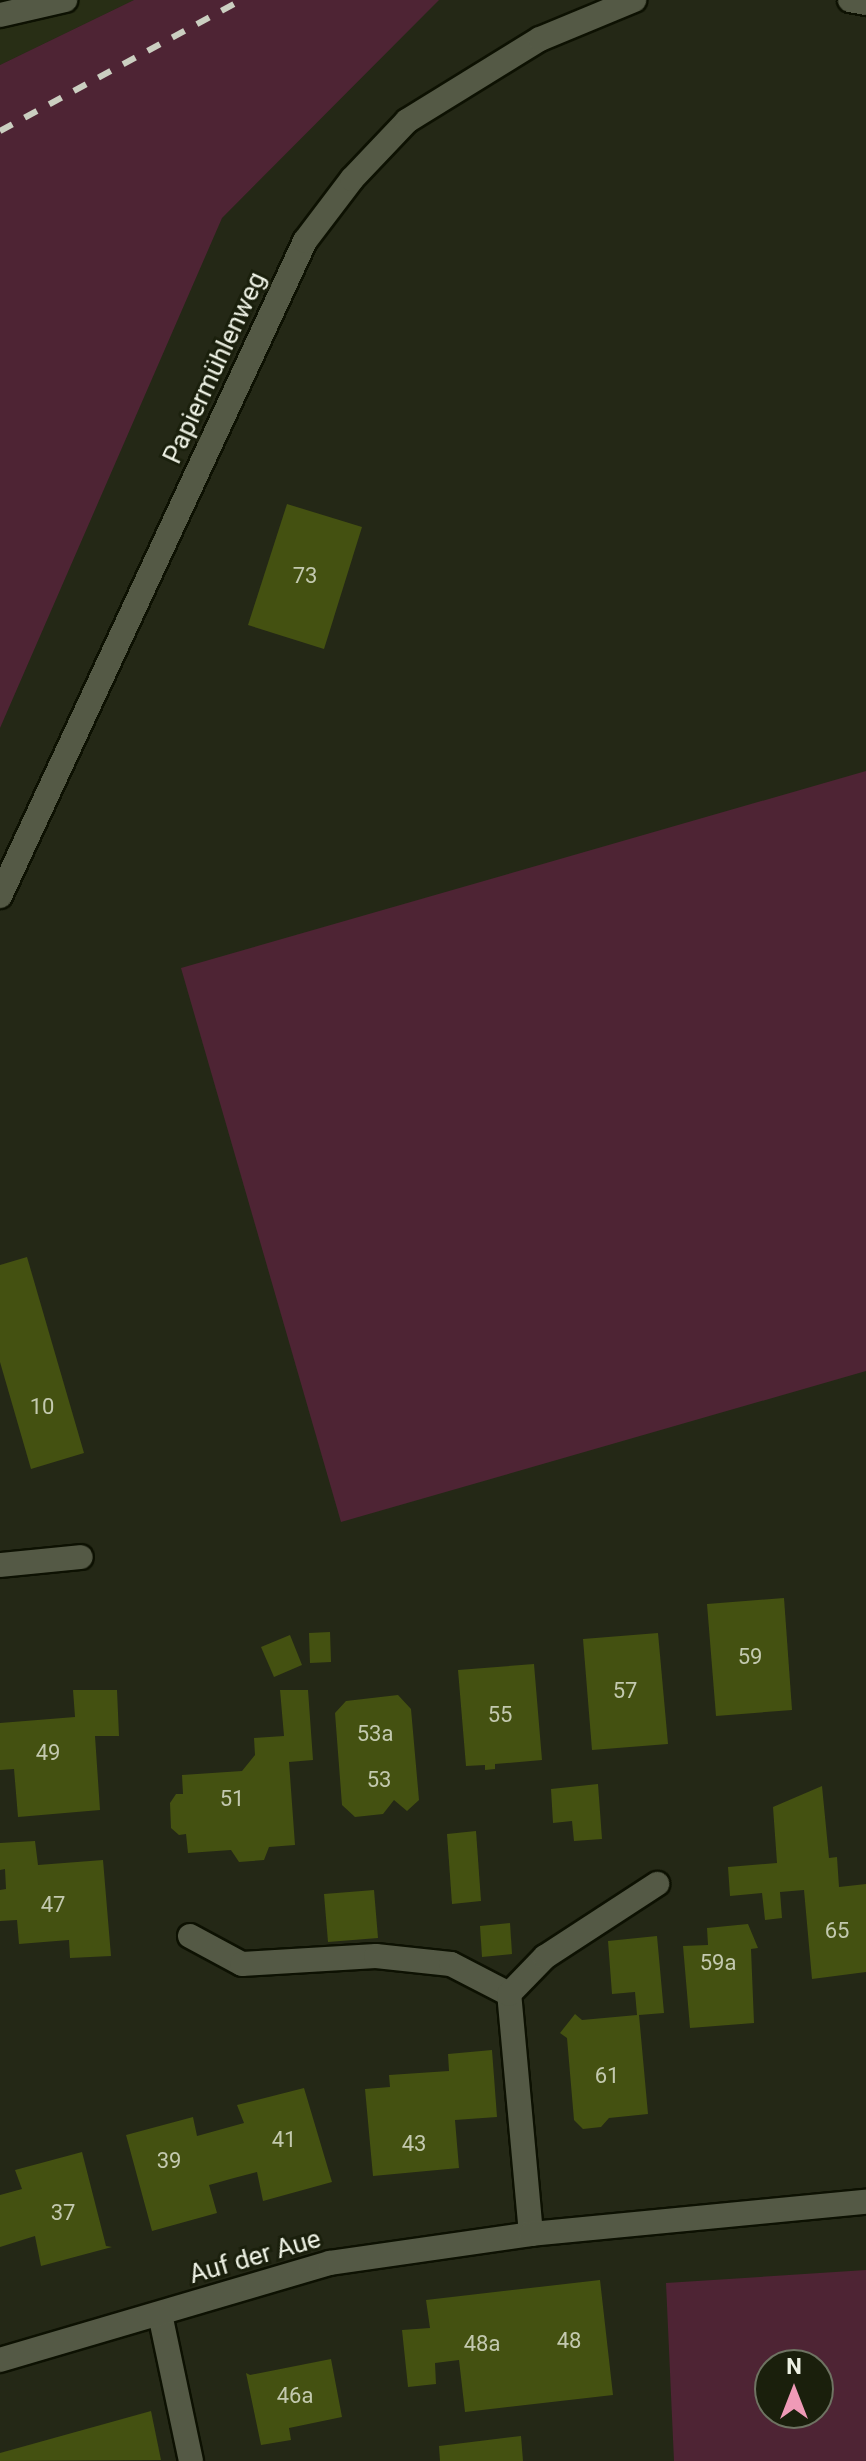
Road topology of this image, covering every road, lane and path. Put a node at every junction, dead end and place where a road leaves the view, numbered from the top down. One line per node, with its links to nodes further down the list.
1 (65, 0): 5 (street)
2 (634, 0): 6 (street, Papiermühlenweg)
3 (850, 0): 4 (street)
4 (866, 3)
5 (0, 15)
6 (0, 896)
7 (81, 1557): 8 (street)
8 (0, 1565)
9 (657, 1884): 11 (street)
10 (190, 1936): 11 (street)
11 (509, 1994): 13 (street)
12 (866, 2202): 13 (street, Auf der Aue)
13 (531, 2234): 14 (street, Auf der Aue)
14 (160, 2314): 15 (street, Auf der Aue); 16 (street)
15 (0, 2360)
16 (191, 2461)

